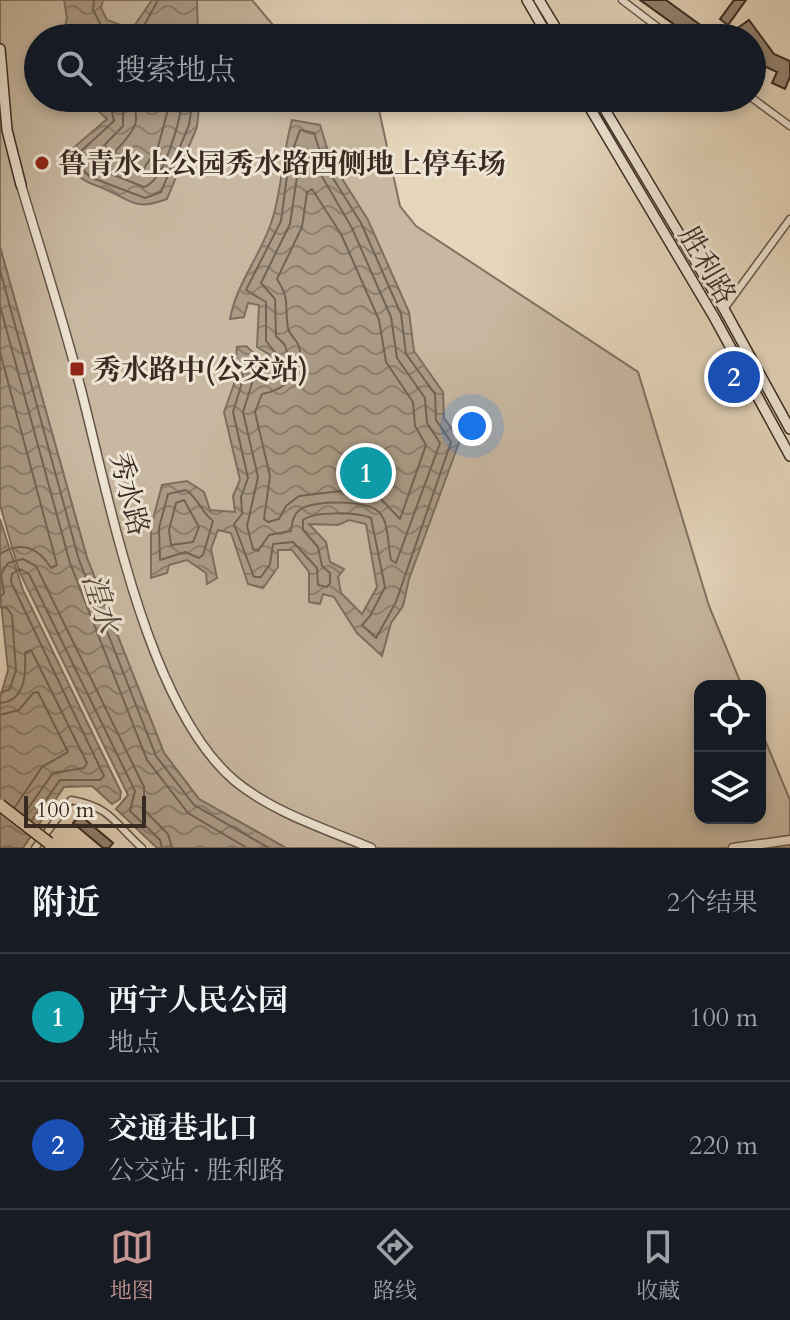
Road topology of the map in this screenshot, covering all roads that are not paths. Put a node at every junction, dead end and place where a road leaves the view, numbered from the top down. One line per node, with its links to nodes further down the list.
1 (527, 0): 4 (main road)
2 (539, 0): 5 (main road)
3 (622, 0): 6 (street)
4 (541, 24)
5 (554, 24)
6 (654, 24)
7 (0, 49): 12 (main road, 秀水路)
8 (766, 108): 11 (street)
9 (592, 112): 16 (main road, 胜利路)
10 (606, 112): 14 (main road, 胜利路)
11 (790, 126)
12 (21, 185): 22 (street, 秀水路)
13 (790, 219): 14 (street)
14 (724, 309): 15 (main road, 胜利路)
15 (790, 429)
16 (790, 456)
17 (0, 805): 19 (highway, bridge)
18 (790, 840): 23 (street)
19 (49, 843)
20 (35, 848): 21 (street)
21 (142, 848)
22 (371, 848)
23 (733, 848)

